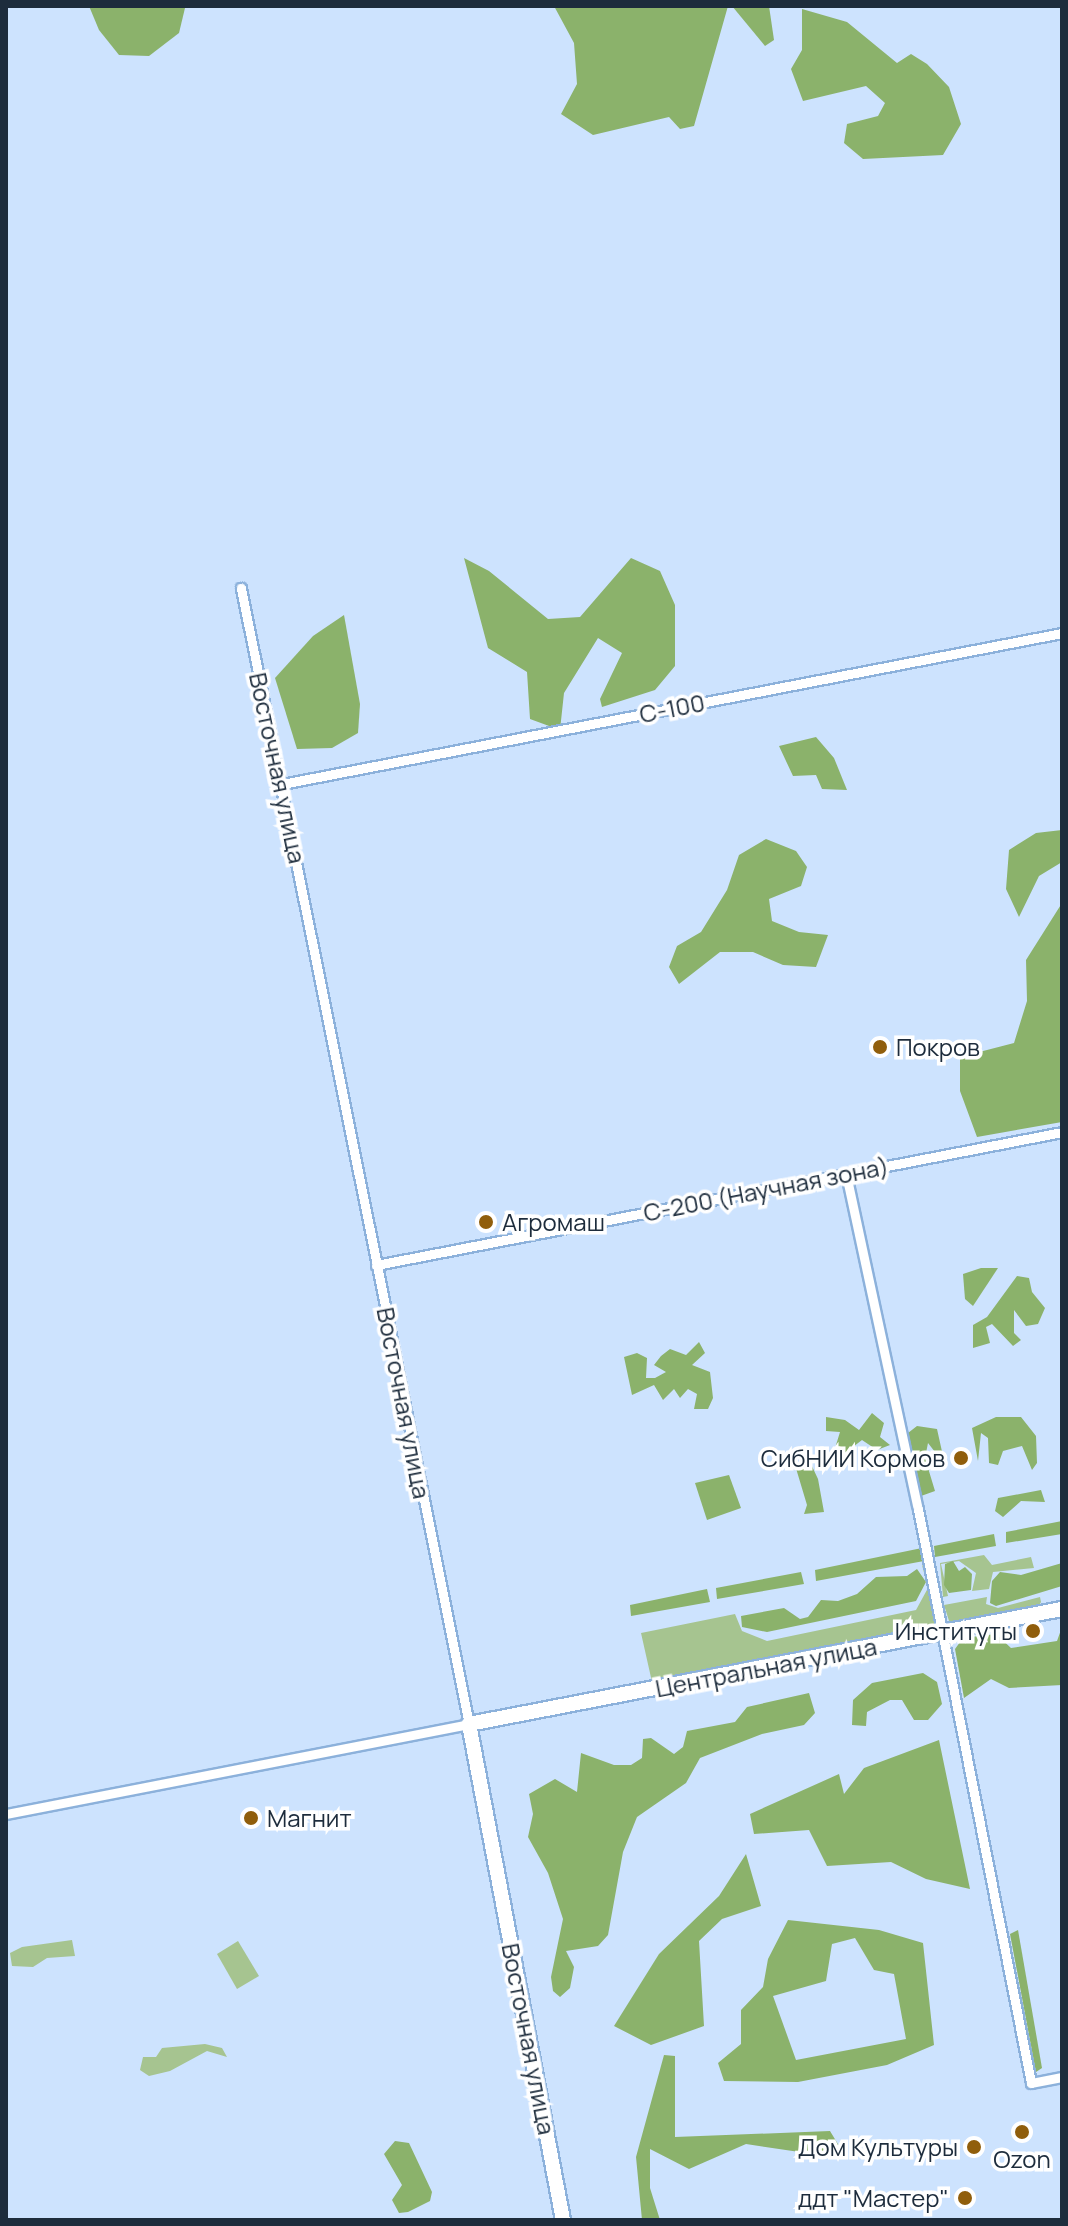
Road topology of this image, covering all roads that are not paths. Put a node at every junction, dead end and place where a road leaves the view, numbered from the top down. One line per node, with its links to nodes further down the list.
1 (241, 588): 3 (street, Восточная улица)
2 (1062, 633): 3 (street, С-100)
3 (282, 784): 6 (street, Восточная улица)
4 (1062, 1132): 5 (street, С-200 (Научная зона))
5 (846, 1174): 6 (street, С-200 (Научная зона)); 8 (street)
6 (376, 1265): 9 (street, Восточная улица)
7 (1062, 1609): 8 (main road, Центральная улица)
8 (943, 1632): 9 (main road, Центральная улица); 11 (street)
9 (469, 1724): 10 (street); 12 (main road, Восточная улица)
10 (6, 1814)
11 (1062, 2077)
12 (563, 2220)

